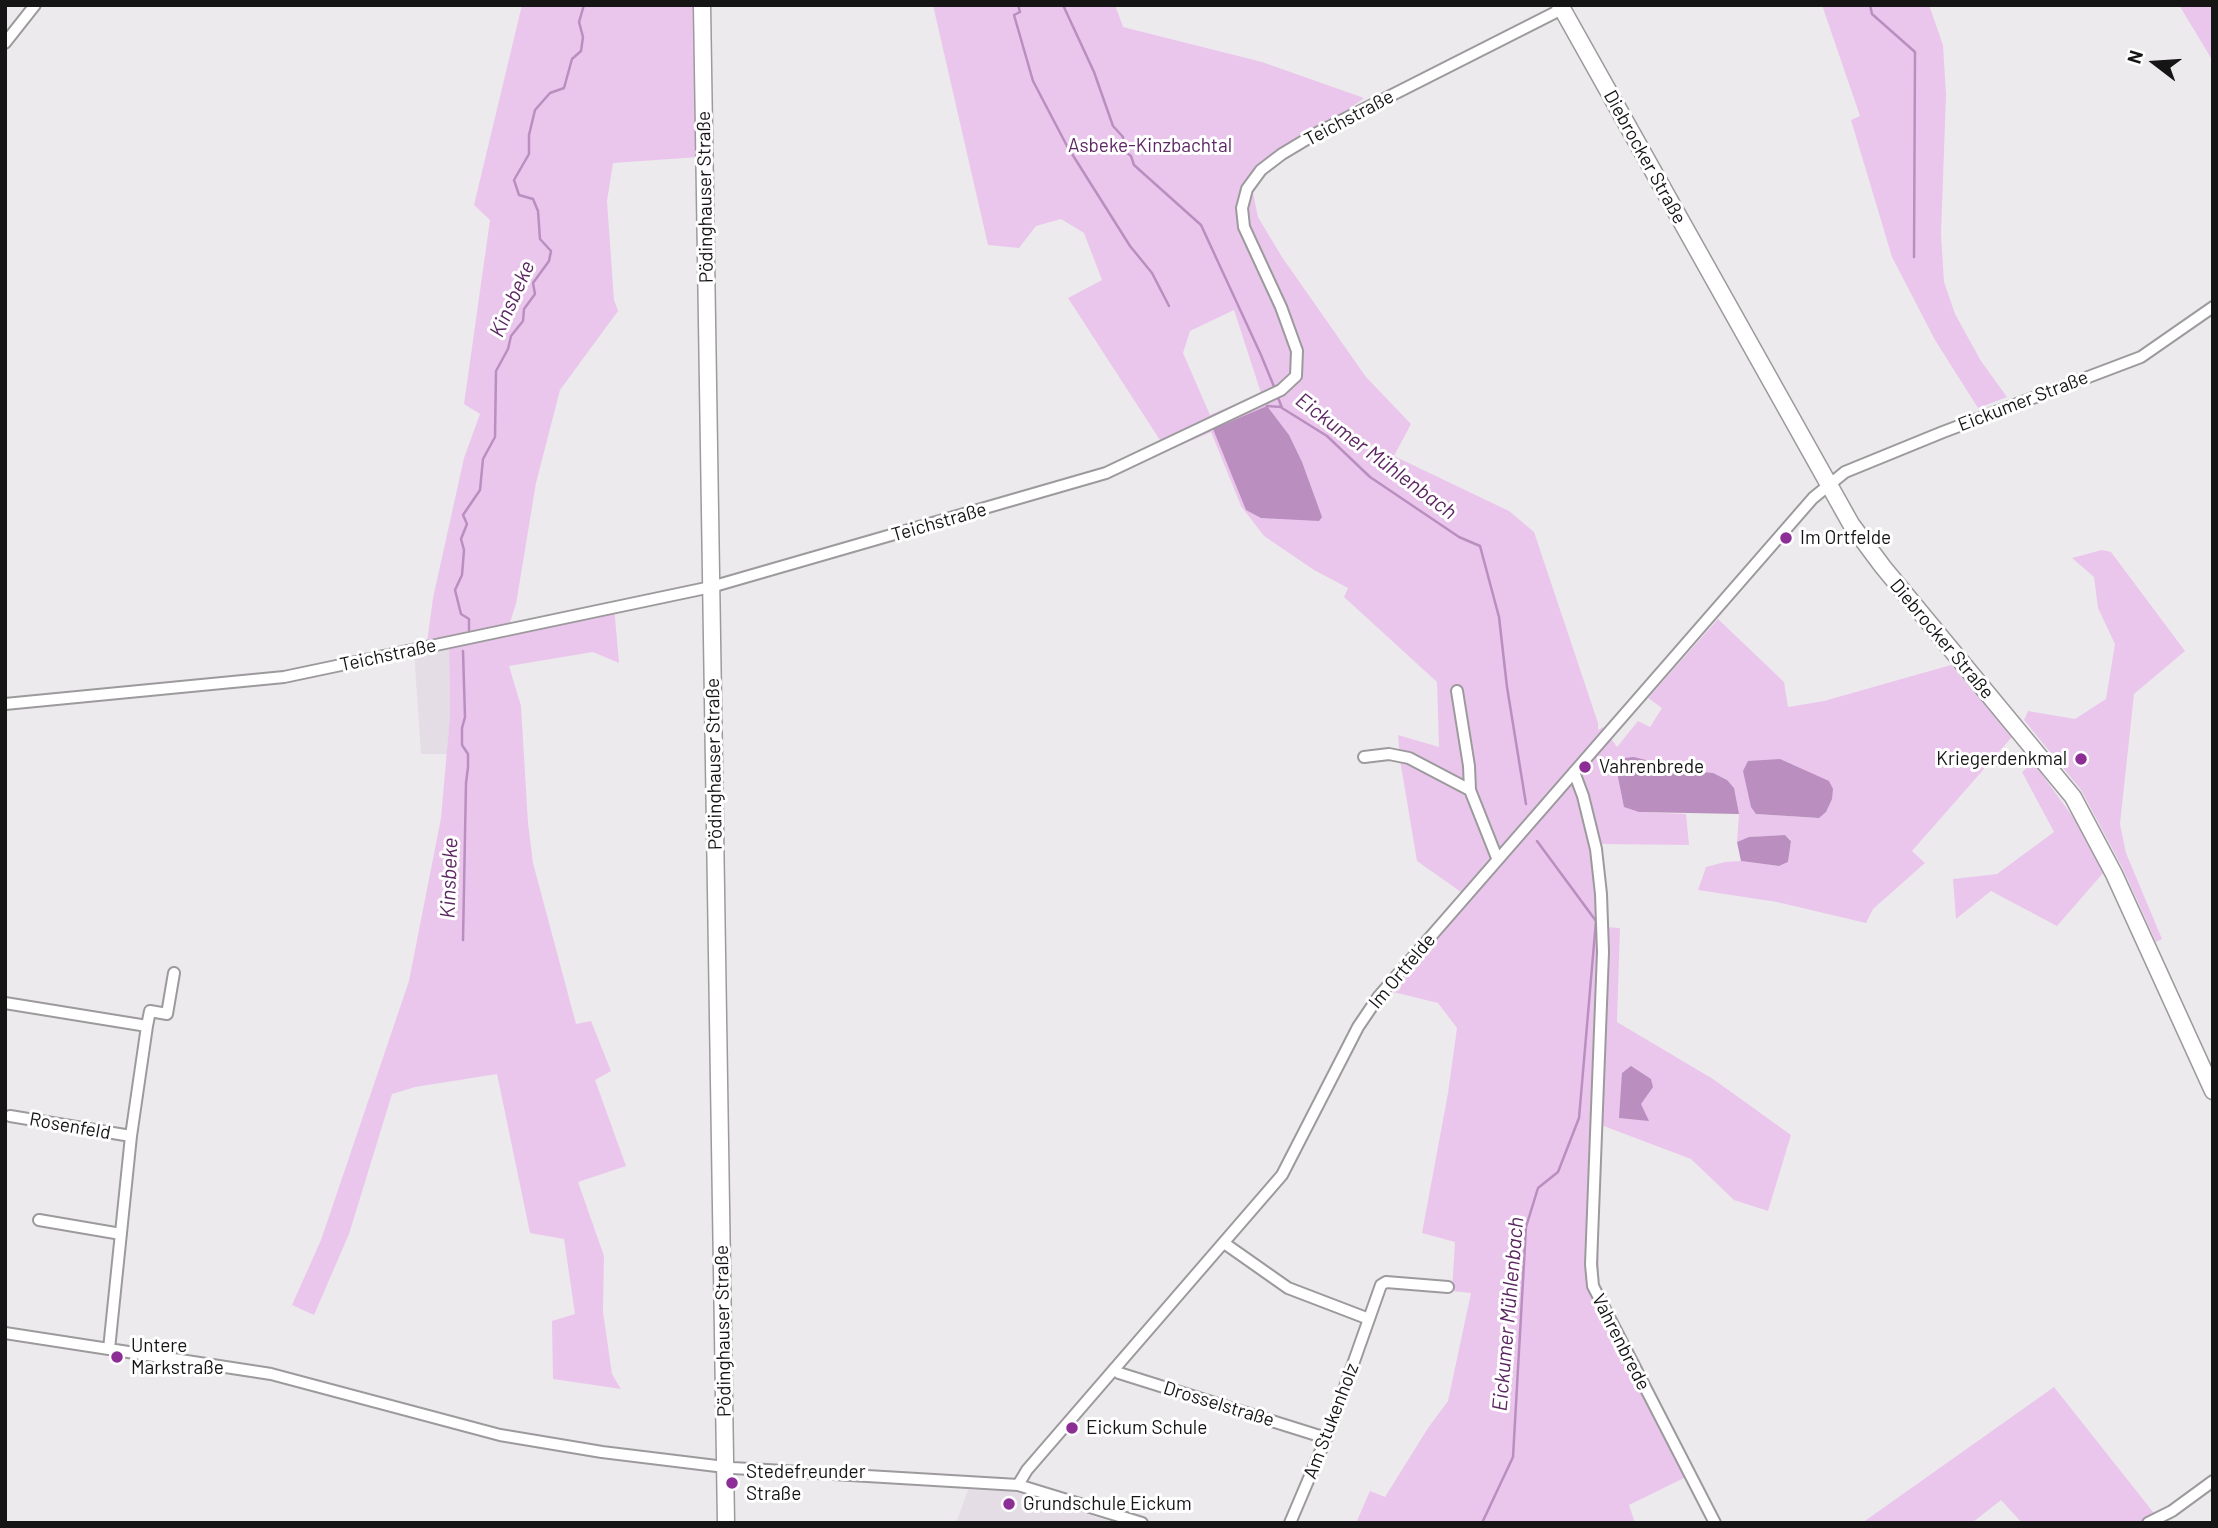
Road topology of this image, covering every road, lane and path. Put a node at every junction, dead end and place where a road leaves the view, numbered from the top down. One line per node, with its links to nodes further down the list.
1 (36, 5): 4 (street)
2 (702, 5): 7 (street, Pödinghauser Straße)
3 (1561, 7): 6 (street, Diebrocker Straße); 7 (street, Teichstraße)
4 (5, 43)
5 (2213, 307): 6 (street, Eickumer Straße)
6 (1828, 486): 11 (street, Im Ortfelde); 17 (street, Diebrocker Straße)
7 (711, 587): 9 (street, Teichstraße); 29 (street, Pödinghauser Straße)
8 (1457, 691): 12 (street)
9 (5, 704)
10 (1364, 757): 12 (street)
11 (1574, 772): 13 (street, Im Ortfelde); 35 (street, Vahrenbrede)
12 (1470, 790): 13 (street)
13 (1497, 858): 22 (street, Im Ortfelde)
14 (174, 973): 16 (street)
15 (5, 1003): 16 (street)
16 (148, 1026): 19 (street)
17 (2213, 1091)
18 (10, 1116): 19 (street, Rosenfeld)
19 (131, 1136): 21 (street)
20 (39, 1220): 21 (street)
21 (121, 1234): 26 (street)
22 (1224, 1243): 24 (street); 27 (street, Im Ortfelde)
23 (1448, 1287): 24 (street, Am Stukenholz)
24 (1369, 1319): 28 (street, Am Stukenholz)
25 (5, 1333): 26 (street)
26 (109, 1349): 29 (street)
27 (1114, 1369): 28 (street, Drosselstraße); 31 (street, Im Ortfelde)
28 (1326, 1438): 34 (street, Am Stukenholz)
29 (726, 1466): 31 (street); 32 (street, Pödinghauser Straße)
30 (2213, 1481): 36 (street)
31 (1018, 1485): 33 (street)
32 (726, 1523)
33 (1142, 1523)
34 (1290, 1523)
35 (1715, 1523)
36 (2148, 1523)

